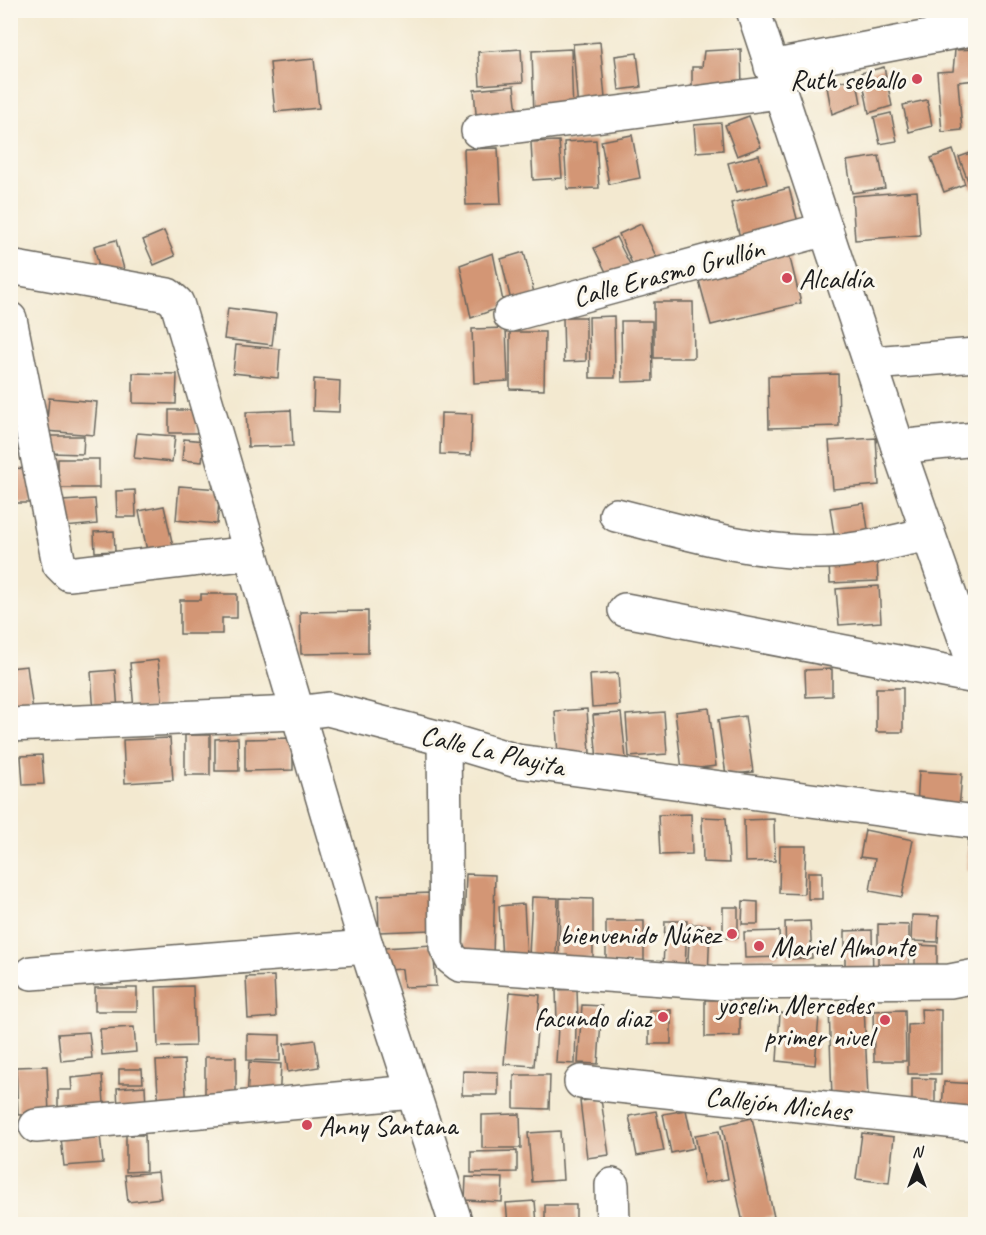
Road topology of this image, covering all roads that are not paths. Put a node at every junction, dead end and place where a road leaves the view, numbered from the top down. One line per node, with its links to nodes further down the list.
1 (753, 10): 3 (street)
2 (975, 28): 3 (street)
3 (775, 79): 4 (street); 5 (street)
4 (478, 131)
5 (826, 229): 7 (street, Calle Erasmo Grullón); 10 (street)
6 (10, 267): 15 (street)
7 (510, 315)
8 (10, 318): 15 (street)
9 (975, 355): 10 (street)
10 (872, 363): 12 (street)
11 (975, 439): 12 (street)
12 (898, 447): 14 (street)
13 (616, 515): 14 (street)
14 (928, 534): 17 (street)
15 (251, 553): 19 (street)
16 (625, 610): 18 (street)
17 (975, 670)
18 (975, 676)
19 (296, 713): 20 (street, Calle La Playita); 21 (street, Calle La Playita); 23 (street)
20 (10, 725)
21 (444, 739): 22 (street, Calle La Playita); 25 (street)
22 (975, 822)
23 (367, 947): 24 (street); 27 (street)
24 (32, 973)
25 (975, 976)
26 (581, 1082): 28 (street, Callejón Miches)
27 (413, 1092): 29 (street); 31 (street)
28 (975, 1124)
29 (36, 1126)
30 (612, 1185): 32 (street)
31 (456, 1224)
32 (613, 1224)

